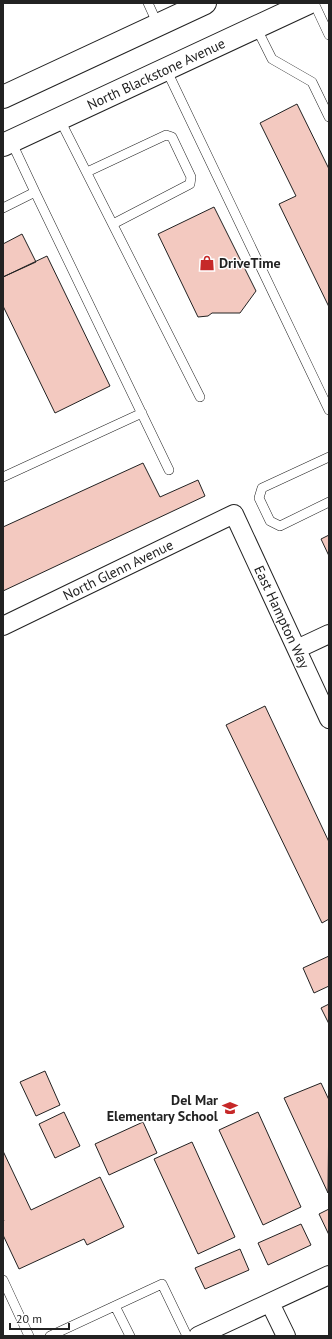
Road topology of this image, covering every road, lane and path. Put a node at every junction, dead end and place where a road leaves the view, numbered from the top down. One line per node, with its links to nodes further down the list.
1 (148, 3): 5 (lane)
2 (205, 3): 5 (main road)
3 (308, 3): 6 (main road, North Blackstone Avenue)
4 (314, 3): 7 (lane)
5 (158, 25): 9 (main road)
6 (256, 27): 8 (main road, North Blackstone Avenue); 10 (lane)
7 (329, 35)
8 (166, 69): 11 (main road, North Blackstone Avenue); 18 (lane)
9 (3, 97)
10 (329, 117)
11 (59, 118): 12 (main road, North Blackstone Avenue); 13 (lane)
12 (7, 143): 14 (lane)
13 (87, 172): 16 (lane); 16 (lane)
14 (35, 192): 15 (lane); 19 (lane)
15 (3, 208)
16 (113, 224): 17 (lane)
17 (200, 397)
18 (329, 410)
19 (142, 413): 21 (lane); 22 (lane)
20 (329, 457): 23 (lane)
21 (169, 470)
22 (3, 477)
23 (329, 502)
24 (234, 514): 25 (street, North Glenn Avenue); 27 (street, East Hampton Way)
25 (3, 626)
26 (329, 634): 27 (street)
27 (297, 649): 28 (street, East Hampton Way)
28 (329, 719)
29 (329, 1275): 31 (street)
30 (3, 1280): 33 (lane)
31 (270, 1303): 37 (street); 38 (street)
32 (115, 1306): 34 (lane); 35 (lane); 36 (lane)
33 (29, 1336)
34 (50, 1336)
35 (130, 1336)
36 (187, 1336)
37 (198, 1336)
38 (286, 1336)

